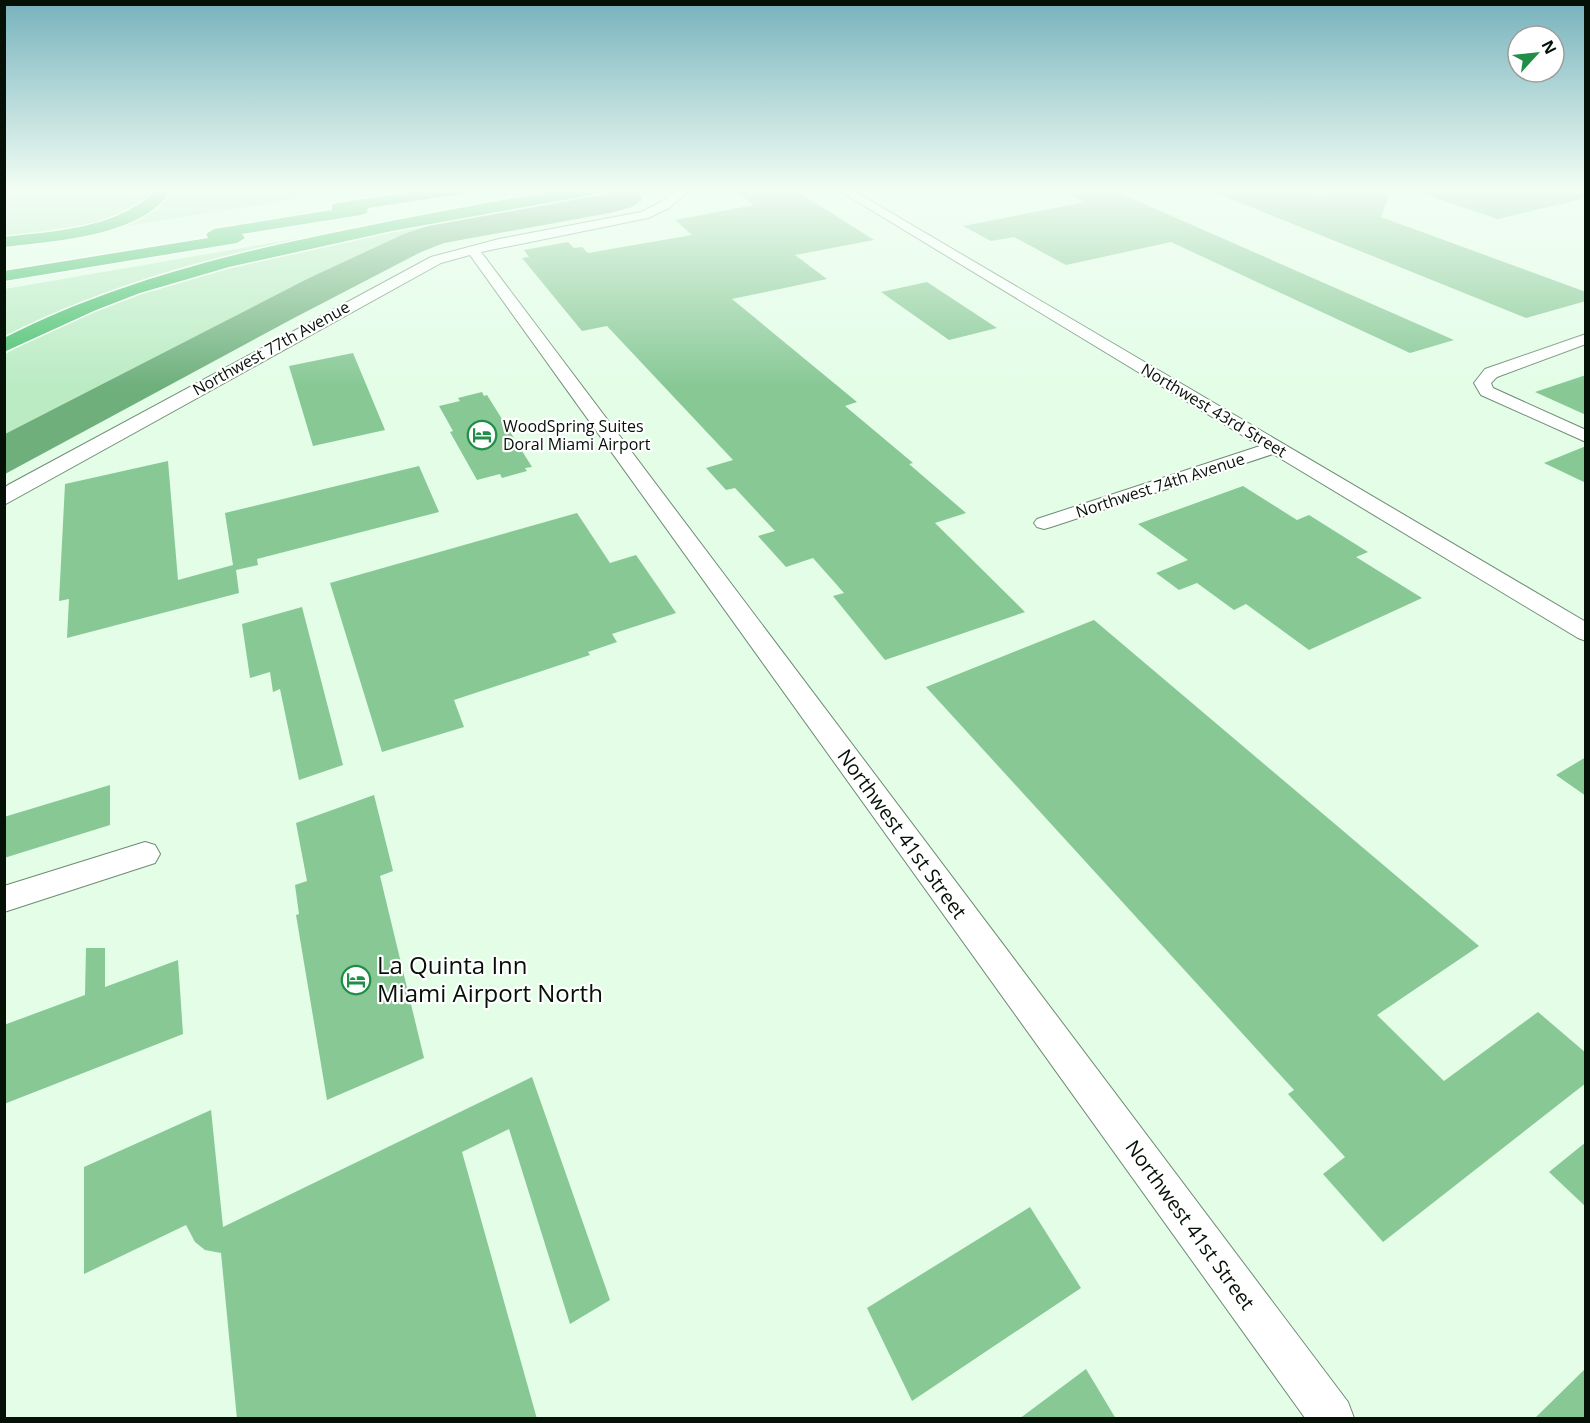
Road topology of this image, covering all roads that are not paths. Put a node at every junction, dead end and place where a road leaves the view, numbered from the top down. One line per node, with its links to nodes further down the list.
1 (42, 254): 9 (highway)
2 (81, 254): 10 (highway)
3 (138, 254): 11 (highway)
4 (171, 254): 12 (highway)
5 (259, 254): 14 (highway)
6 (454, 254): 17 (street, Northwest 77th Avenue)
7 (476, 254): 22 (street, Northwest 41st Street)
8 (953, 254): 16 (street, Northwest 43rd Street)
9 (4, 260)
10 (4, 267)
11 (4, 276)
12 (4, 286)
13 (1586, 339): 15 (street)
14 (4, 346)
15 (1586, 437)
16 (1276, 447): 18 (street, Northwest 74th Avenue); 19 (street, Northwest 43rd Street)
17 (4, 499)
18 (1044, 523)
19 (1586, 633)
20 (145, 855): 21 (street)
21 (4, 899)
22 (1332, 1419)

